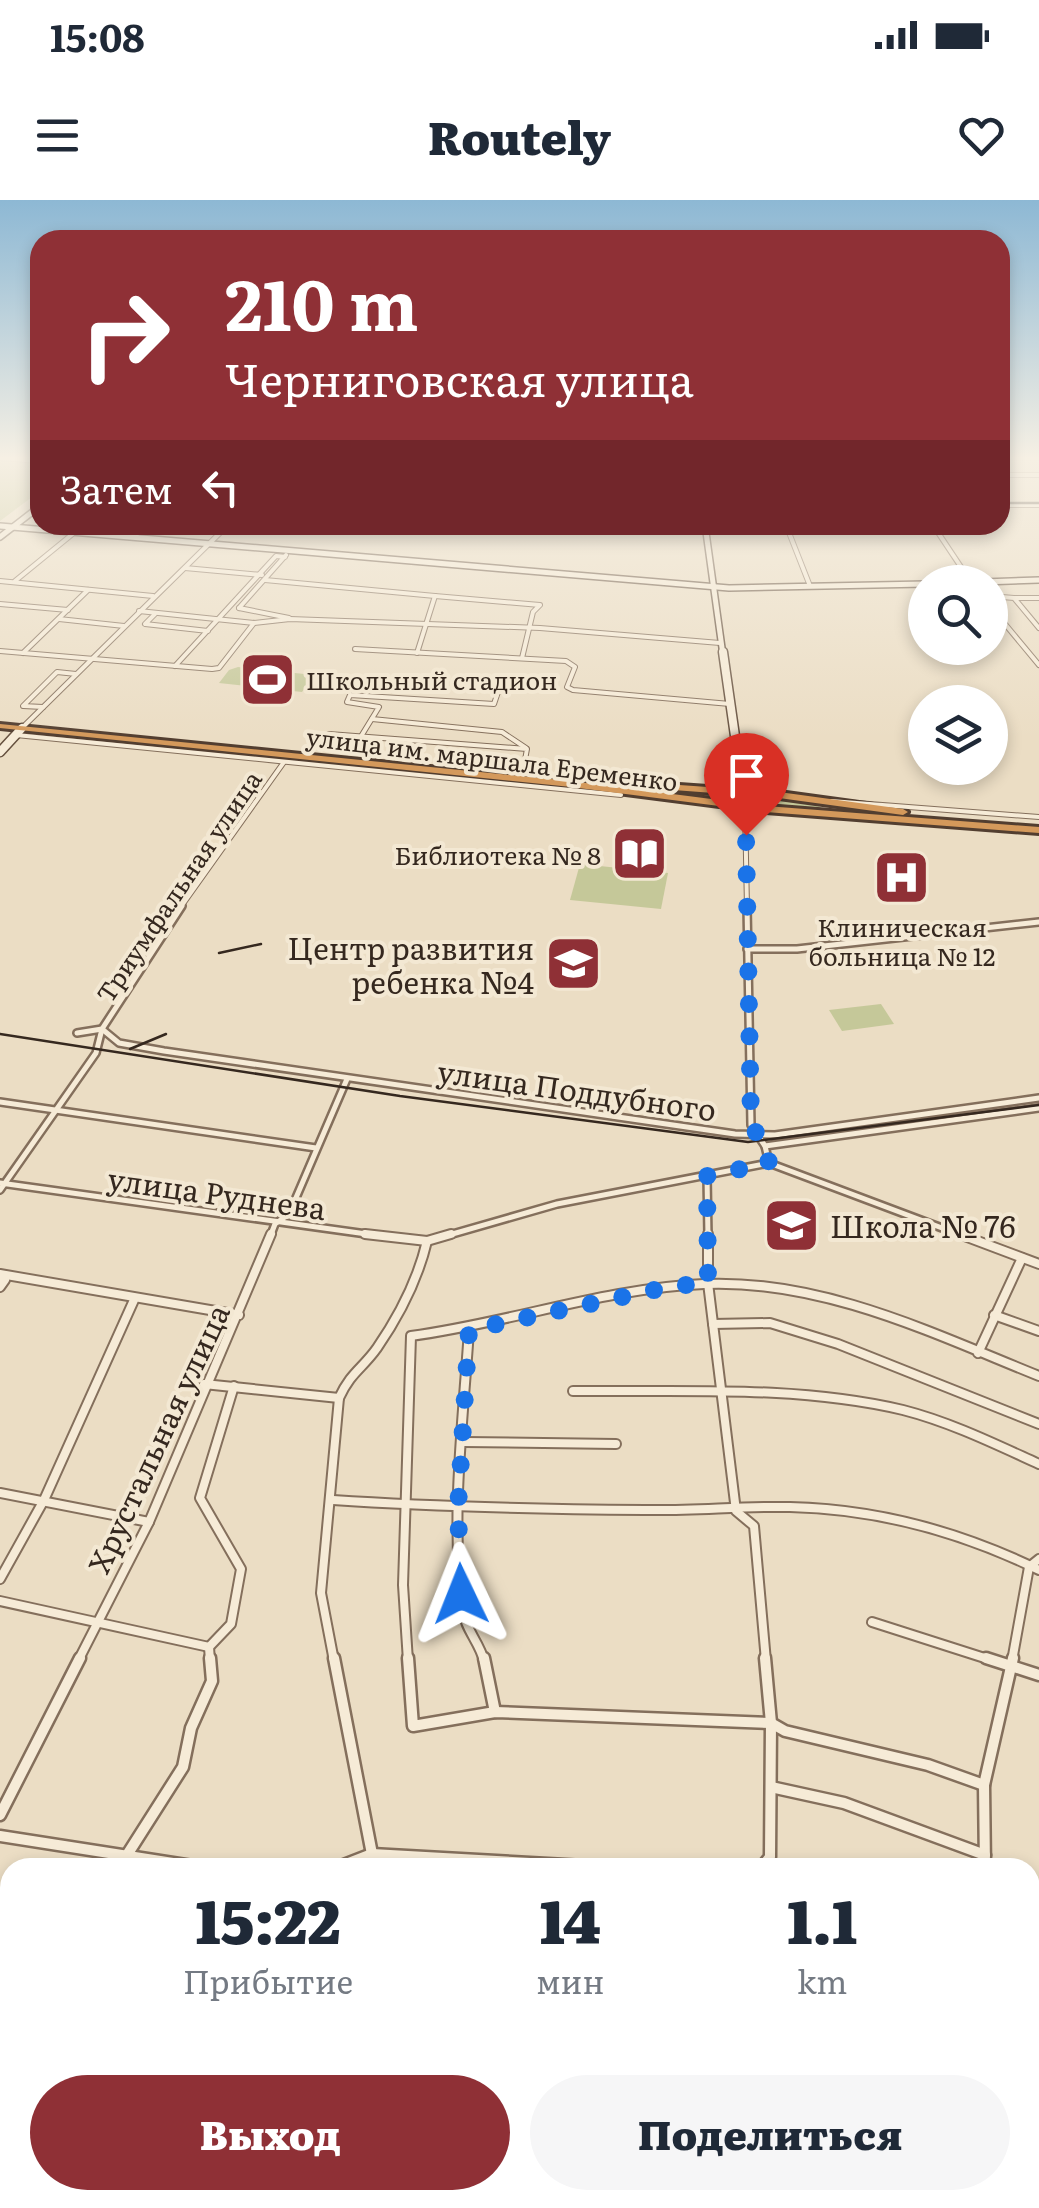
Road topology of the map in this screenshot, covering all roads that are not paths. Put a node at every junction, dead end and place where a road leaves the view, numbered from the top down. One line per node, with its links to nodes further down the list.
1 (52, 551): 10 (street)
2 (202, 551): 7 (street)
3 (269, 551): 6 (street)
4 (708, 551): 14 (street)
5 (796, 551): 15 (street)
6 (287, 553): 8 (street); 14 (street)
7 (184, 568): 8 (street); 19 (street)
8 (264, 577): 18 (street); 28 (street); 29 (street)
9 (0, 581): 10 (street)
10 (14, 582): 17 (street)
11 (1008, 582): 12 (street)
12 (1039, 583): 16 (street)
13 (908, 584): 15 (street)
14 (713, 586): 15 (street); 37 (street)
15 (810, 586)
16 (1008, 586)
17 (88, 590): 19 (street); 24 (street)
18 (435, 595): 32 (street); 35 (street)
19 (155, 596): 25 (street)
20 (1008, 596): 21 (street)
21 (1014, 598): 22 (street); 34 (street)
22 (1039, 598)
23 (0, 604): 24 (street)
24 (69, 610): 27 (street)
25 (139, 612): 26 (street); 31 (street)
26 (156, 613): 29 (street); 36 (street)
27 (59, 619): 31 (street); 41 (street)
28 (290, 619): 30 (street); 32 (street)
29 (219, 620): 30 (street); 36 (street)
30 (254, 623): 45 (street)
31 (125, 626): 42 (street)
32 (426, 626): 35 (street); 40 (street)
33 (1008, 628): 44 (street)
34 (1039, 628)
35 (528, 630): 37 (street); 43 (street)
36 (208, 631): 45 (street)
37 (720, 643): 48 (street)
38 (355, 649): 40 (street)
39 (0, 651): 41 (street)
40 (417, 653): 43 (street)
41 (22, 654): 42 (street)
42 (94, 658): 45 (street); 46 (street)
43 (522, 658): 48 (street)
44 (1039, 665)
45 (175, 666)
46 (77, 674): 49 (street); 49 (street)
47 (502, 677): 50 (street)
48 (730, 704): 60 (street)
49 (44, 708): 52 (street)
50 (372, 719): 54 (street); 55 (street)
51 (0, 724): 52 (highway, улица им. маршала Еременко)
52 (21, 729): 56 (street); 57 (highway, улица им. маршала Еременко); 58 (highway, улица им. маршала Еременко)
53 (329, 734): 54 (street)
54 (360, 738): 55 (street)
55 (526, 749): 58 (street)
56 (0, 752)
57 (282, 759): 61 (street); 62 (highway, улица им. маршала Еременко); 70 (street, Триумфальная улица)
58 (522, 776): 59 (highway, улица им. маршала Еременко)
59 (675, 786): 60 (highway, улица им. маршала Еременко); 62 (highway)
60 (743, 792): 63 (highway, улица им. маршала Еременко)
61 (621, 795)
62 (675, 800): 64 (highway, улица им. маршала Еременко)
63 (825, 800): 65 (highway); 66 (street); 67 (highway, улица им. маршала Еременко)
64 (745, 807): 65 (highway, улица им. маршала Еременко); 69 (street)
65 (815, 814): 67 (highway, улица им. маршала Еременко)
66 (1039, 817)
67 (1039, 828)
68 (1039, 922): 69 (street)
69 (747, 949): 77 (street)
70 (102, 1029): 71 (street); 72 (street, улица Поддубного); 76 (street, Триумфальная улица)
71 (77, 1034)
72 (347, 1079): 77 (street, улица Поддубного); 79 (street, Хрустальная улица)
73 (1039, 1098): 77 (street, улица Поддубного)
74 (0, 1102): 76 (street)
75 (1039, 1108): 78 (street)
76 (56, 1111): 79 (street); 82 (street, Триумфальная улица)
77 (758, 1135): 78 (street)
78 (765, 1146): 80 (street)
79 (316, 1148): 83 (street, Хрустальная улица)
80 (769, 1163): 81 (street); 85 (street)
81 (707, 1176): 84 (street); 88 (street)
82 (2, 1186): 83 (street, улица Руднева)
83 (275, 1224): 84 (street, улица Руднева); 92 (street, Хрустальная улица)
84 (427, 1242): 102 (street)
85 (1022, 1258): 86 (street); 91 (street)
86 (1039, 1264)
87 (0, 1275): 89 (street); 90 (street)
88 (708, 1283): 93 (street); 94 (street); 96 (street)
89 (0, 1287)
90 (134, 1300): 92 (street); 108 (street)
91 (994, 1314): 95 (street); 96 (street)
92 (239, 1315): 98 (street, Хрустальная улица)
93 (713, 1324): 101 (street); 103 (street)
94 (469, 1330): 104 (street); 110 (street)
95 (1039, 1331)
96 (978, 1352): 97 (street)
97 (1039, 1376)
98 (204, 1384): 99 (street); 113 (street, Хрустальная улица)
99 (234, 1386): 102 (street); 120 (street)
100 (572, 1391): 101 (street)
101 (722, 1394): 106 (street); 112 (street)
102 (339, 1398): 109 (street)
103 (1039, 1424)
104 (464, 1442): 105 (street); 111 (street)
105 (616, 1444)
106 (1039, 1464)
107 (0, 1493): 108 (street)
108 (44, 1500): 113 (street); 116 (street)
109 (333, 1500): 110 (street); 129 (street)
110 (404, 1503): 111 (street); 123 (street)
111 (458, 1508): 112 (street); 123 (street)
112 (736, 1511): 115 (street); 124 (street)
113 (149, 1522): 118 (street, Хрустальная улица)
114 (1039, 1559): 115 (street)
115 (1034, 1568): 121 (street)
116 (0, 1579)
117 (0, 1601): 118 (street)
118 (96, 1622): 120 (street); 127 (street, Хрустальная улица)
119 (872, 1622): 121 (street)
120 (209, 1647): 131 (street)
121 (1012, 1665): 122 (street); 125 (street)
122 (1039, 1674)
123 (495, 1712): 124 (street)
124 (770, 1723): 125 (street); 126 (street)
125 (984, 1785): 132 (street)
126 (771, 1787): 132 (street); 138 (street)
127 (0, 1815)
128 (0, 1836): 131 (street)
129 (372, 1854): 130 (street); 135 (street)
130 (398, 1854): 136 (street); 137 (street)
131 (127, 1855): 133 (street); 134 (street)
132 (985, 1855)
133 (127, 1858)
134 (145, 1858)
135 (362, 1858)
136 (399, 1858)
137 (461, 1858)
138 (769, 1858)

